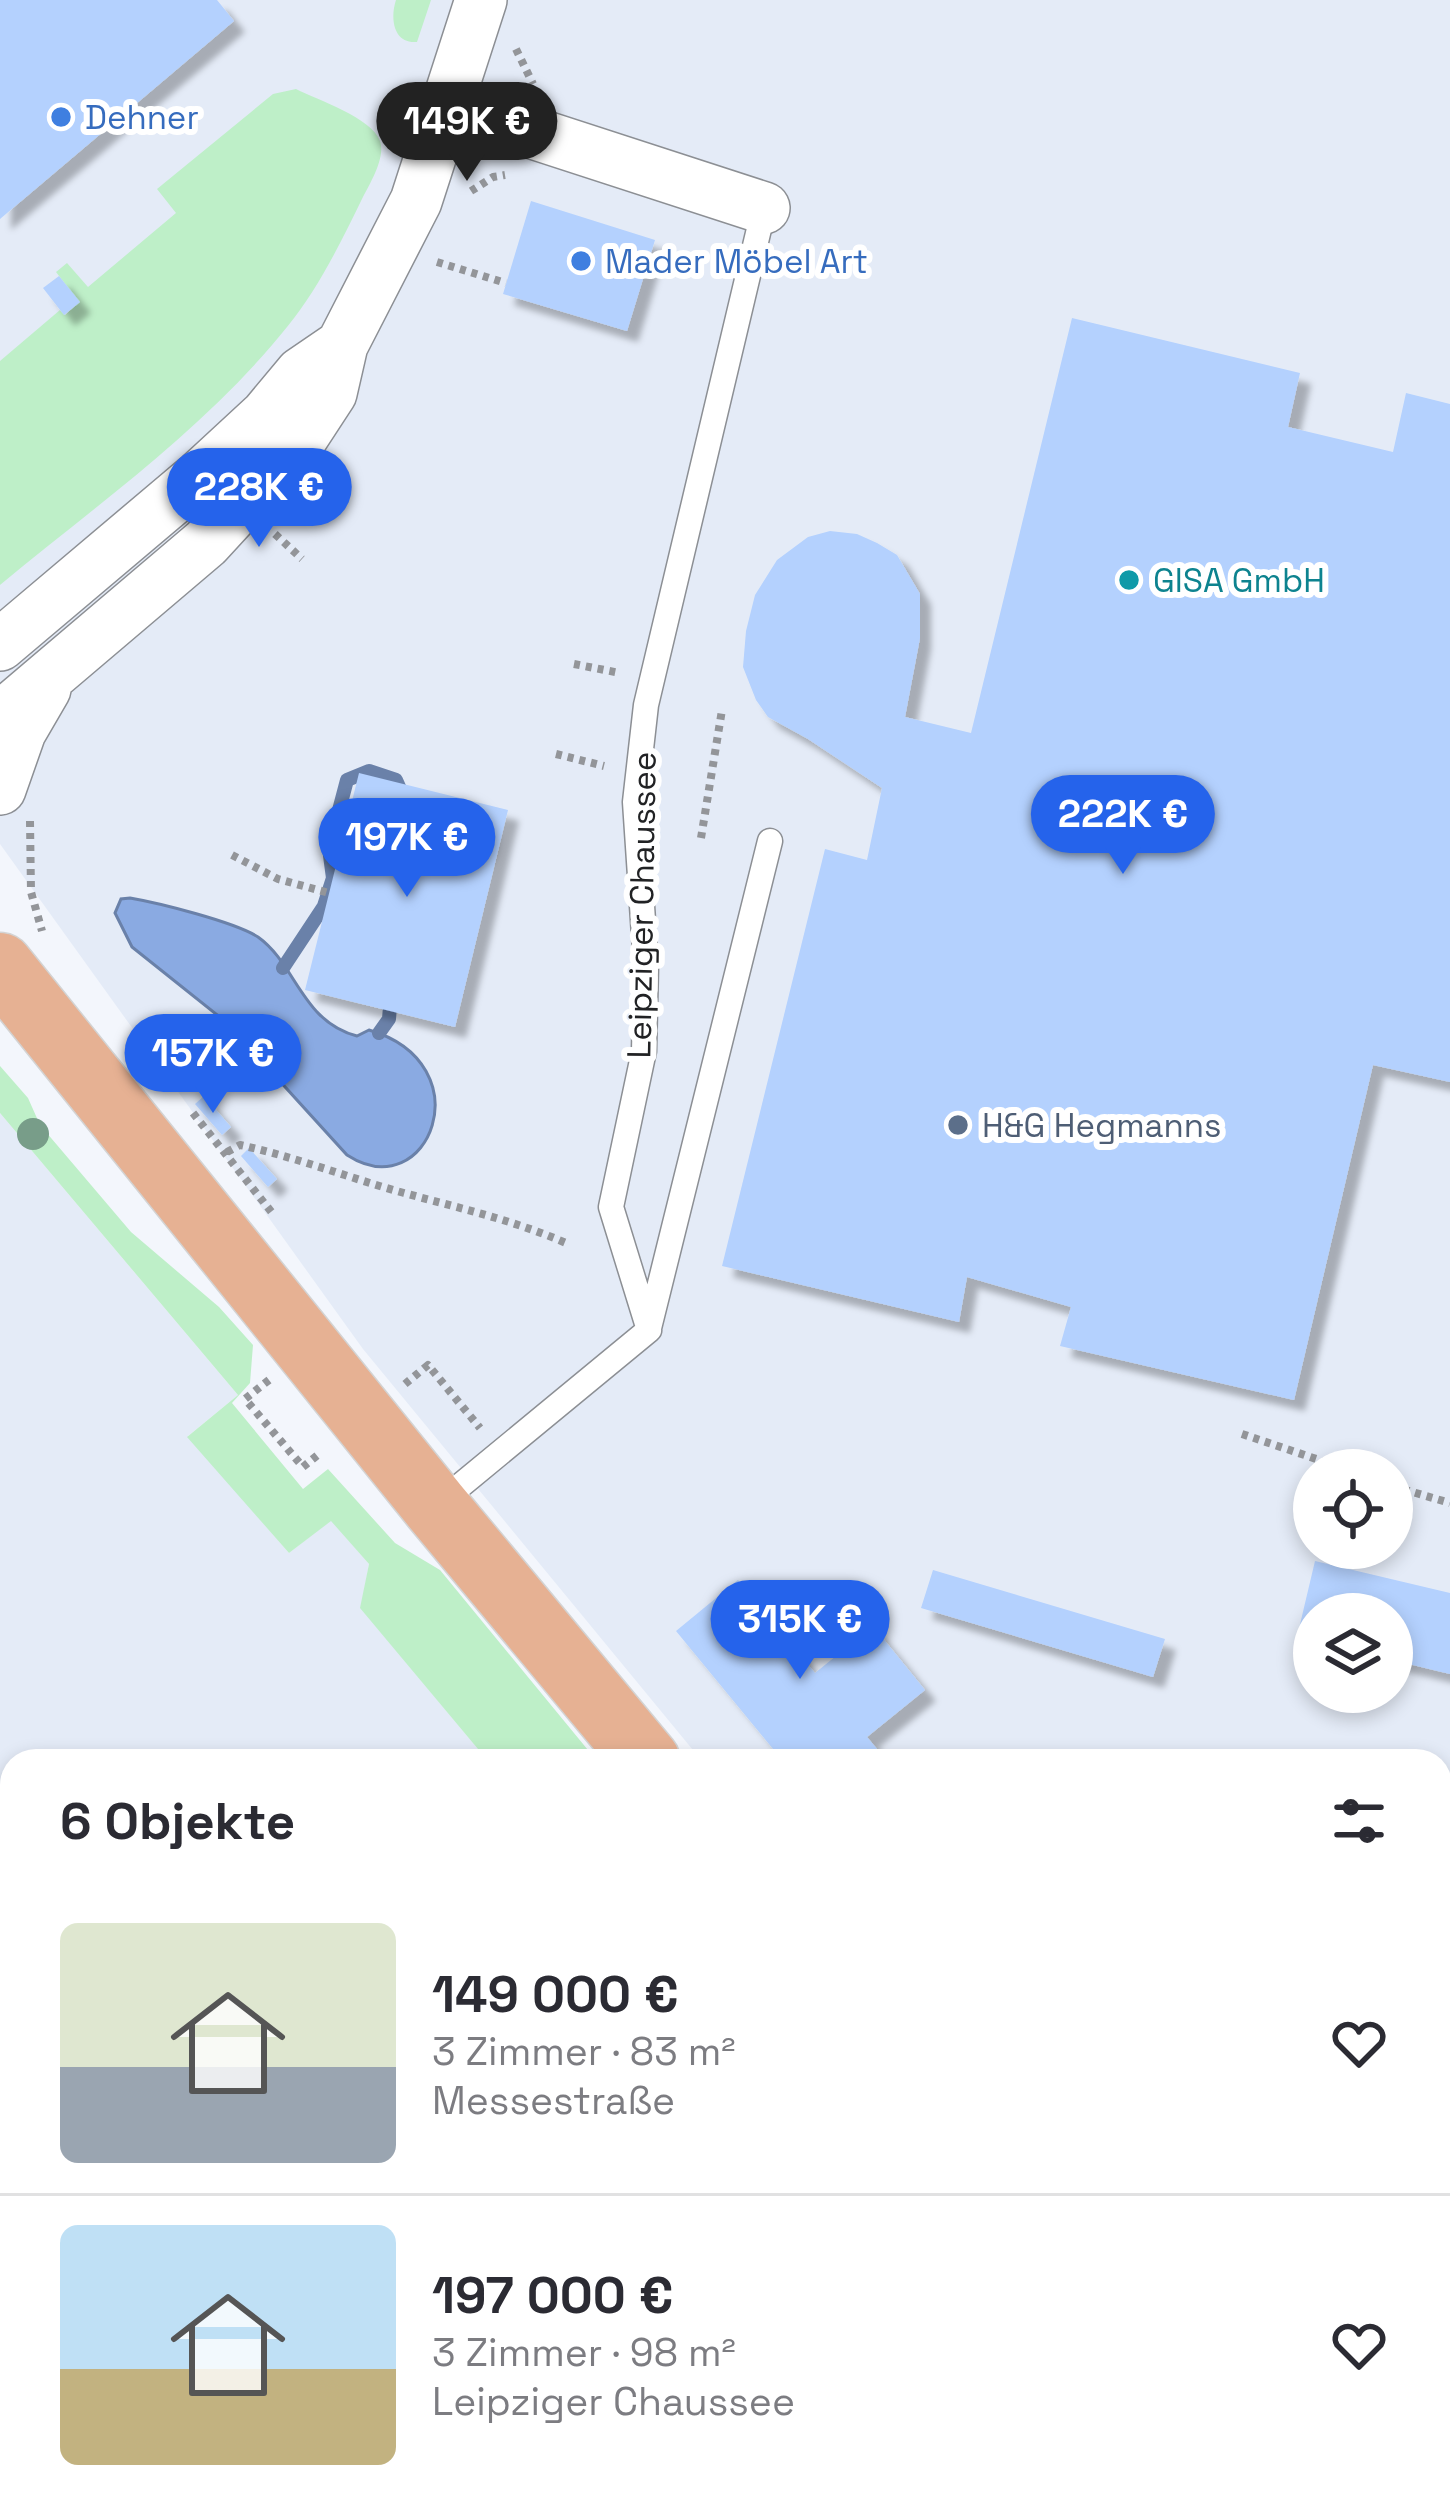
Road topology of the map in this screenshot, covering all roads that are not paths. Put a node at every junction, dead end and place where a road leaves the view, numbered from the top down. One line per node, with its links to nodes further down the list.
1 (481, 0): 2 (street)
2 (448, 105): 3 (street); 4 (street)
3 (764, 208): 11 (lane, Leipziger Chaussee)
4 (342, 345): 5 (street); 6 (street)
5 (0, 645)
6 (54, 673): 7 (street); 8 (street)
7 (0, 718)
8 (15, 797)
9 (770, 841): 11 (lane)
10 (13, 957): 12 (main road)
11 (649, 1330): 12 (lane)
12 (435, 1506): 13 (main road)
13 (637, 1749)

